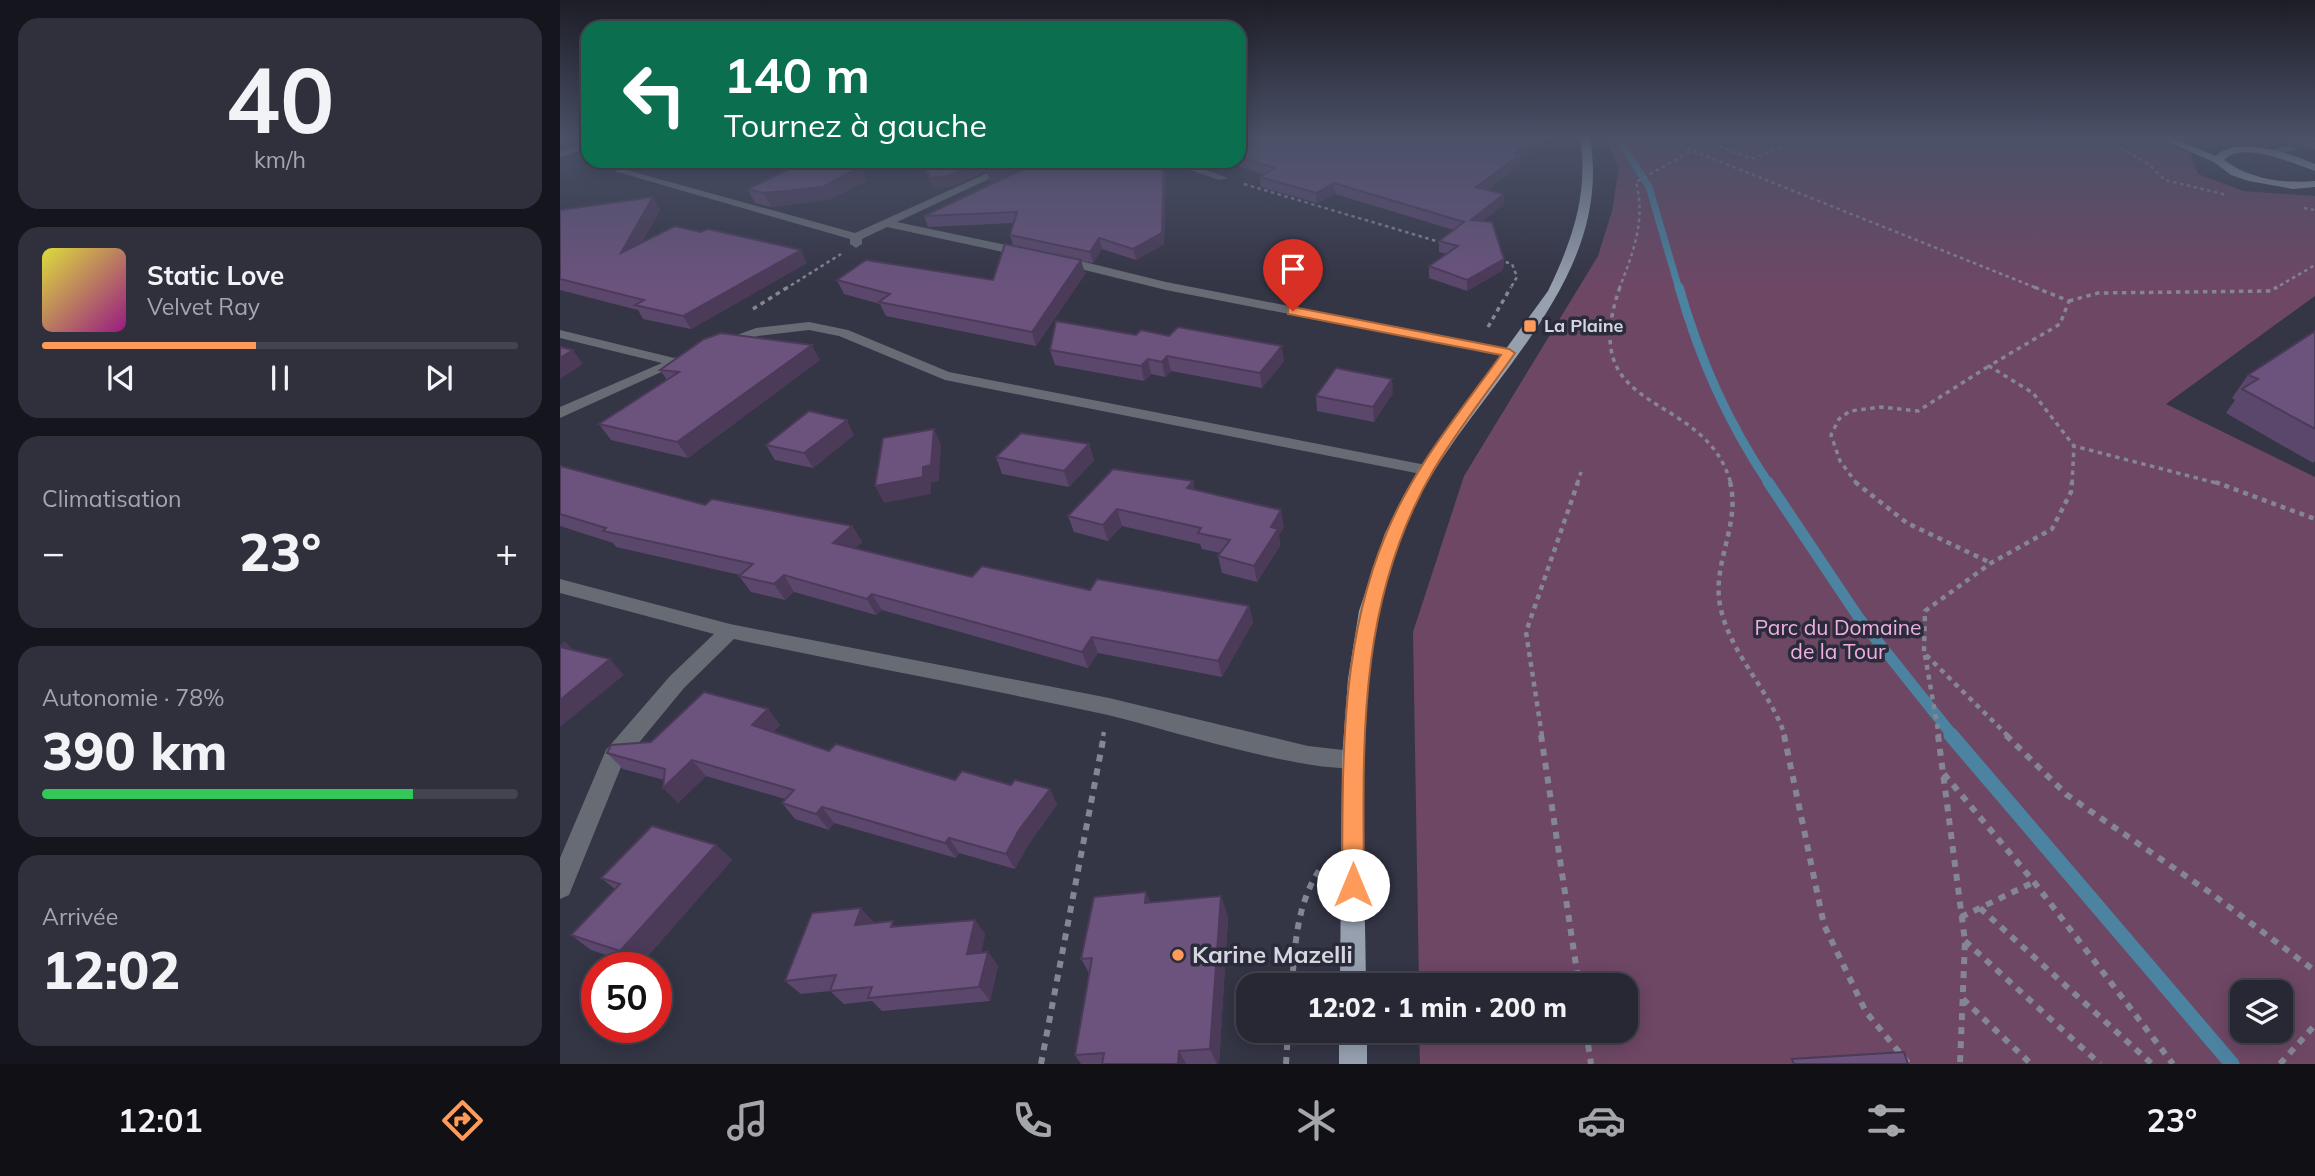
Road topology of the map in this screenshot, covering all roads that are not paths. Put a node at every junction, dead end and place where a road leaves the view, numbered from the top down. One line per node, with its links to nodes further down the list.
1 (675, 188): 4 (lane)
2 (962, 188): 4 (lane)
3 (1588, 188): 6 (main road)
4 (883, 223): 6 (lane)
5 (560, 334): 7 (lane)
6 (1509, 353): 9 (main road)
7 (675, 362): 8 (lane); 9 (lane)
8 (560, 412)
9 (1426, 470): 12 (main road)
10 (560, 586): 11 (lane)
11 (730, 631): 12 (lane); 13 (lane)
12 (1353, 759): 14 (main road)
13 (560, 887)
14 (1353, 973)
15 (1353, 1043): 16 (main road)
16 (1353, 1064)

